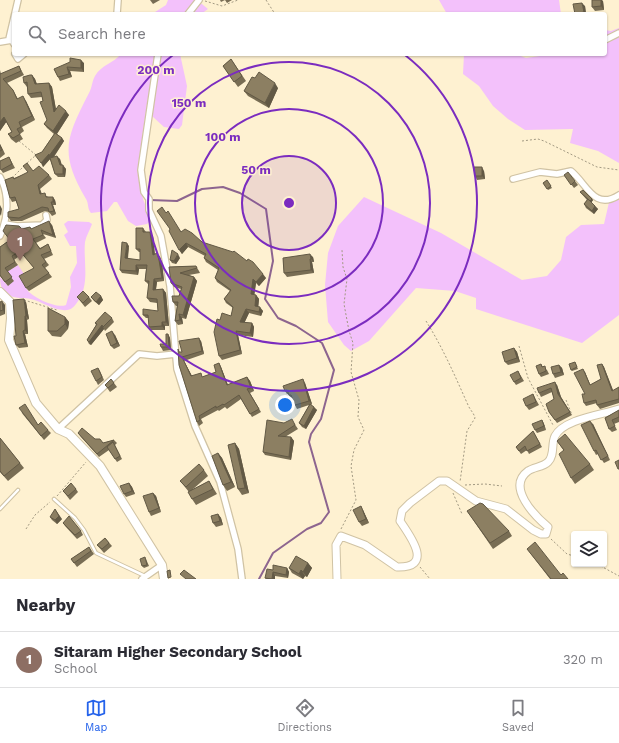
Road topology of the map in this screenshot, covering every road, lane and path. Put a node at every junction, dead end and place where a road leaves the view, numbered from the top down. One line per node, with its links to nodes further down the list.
1 (18, 0): 7 (street)
2 (118, 0): 8 (street)
3 (199, 0): 9 (street)
4 (202, 0): 5 (path)
5 (238, 0)
6 (266, 0): 10 (path)
7 (15, 12)
8 (117, 12)
9 (190, 12)
10 (274, 12)
11 (12, 26): 13 (street)
12 (619, 33): 14 (street)
13 (9, 39): 15 (street); 16 (street)
14 (607, 39)
15 (12, 40)
16 (0, 42)
17 (16, 56): 18 (street)
18 (22, 56)
19 (158, 56): 36 (street)
20 (17, 140): 25 (path)
21 (522, 141): 22 (path)
22 (619, 170)
23 (0, 177): 25 (street)
24 (513, 179): 26 (street)
25 (3, 183): 28 (street)
26 (619, 194)
27 (46, 216): 28 (street)
28 (5, 224): 29 (street)
29 (0, 236)
30 (342, 250): 51 (path)
31 (0, 292): 32 (main road)
32 (10, 302): 33 (path); 40 (main road)
33 (57, 310)
34 (426, 321): 45 (path)
35 (519, 346): 41 (path)
36 (176, 354): 40 (street); 59 (street)
37 (566, 400): 39 (path)
38 (619, 409): 39 (street)
39 (574, 422): 41 (street)
40 (58, 429): 42 (main road)
41 (557, 433): 50 (street)
42 (91, 458): 46 (path); 54 (main road)
43 (502, 486): 45 (path)
44 (18, 490): 47 (lane)
45 (455, 490): 48 (path); 50 (street); 53 (street)
46 (54, 499): 49 (path); 57 (lane)
47 (0, 509)
48 (462, 514)
49 (26, 530)
50 (546, 534): 52 (path)
51 (341, 536): 53 (street); 60 (street)
52 (571, 555)
53 (414, 563): 61 (path)
54 (162, 565): 57 (street); 58 (main road)
55 (602, 567): 56 (path)
56 (619, 576)
57 (143, 578)
58 (164, 579)
59 (242, 579)
60 (337, 579)
61 (430, 579)

